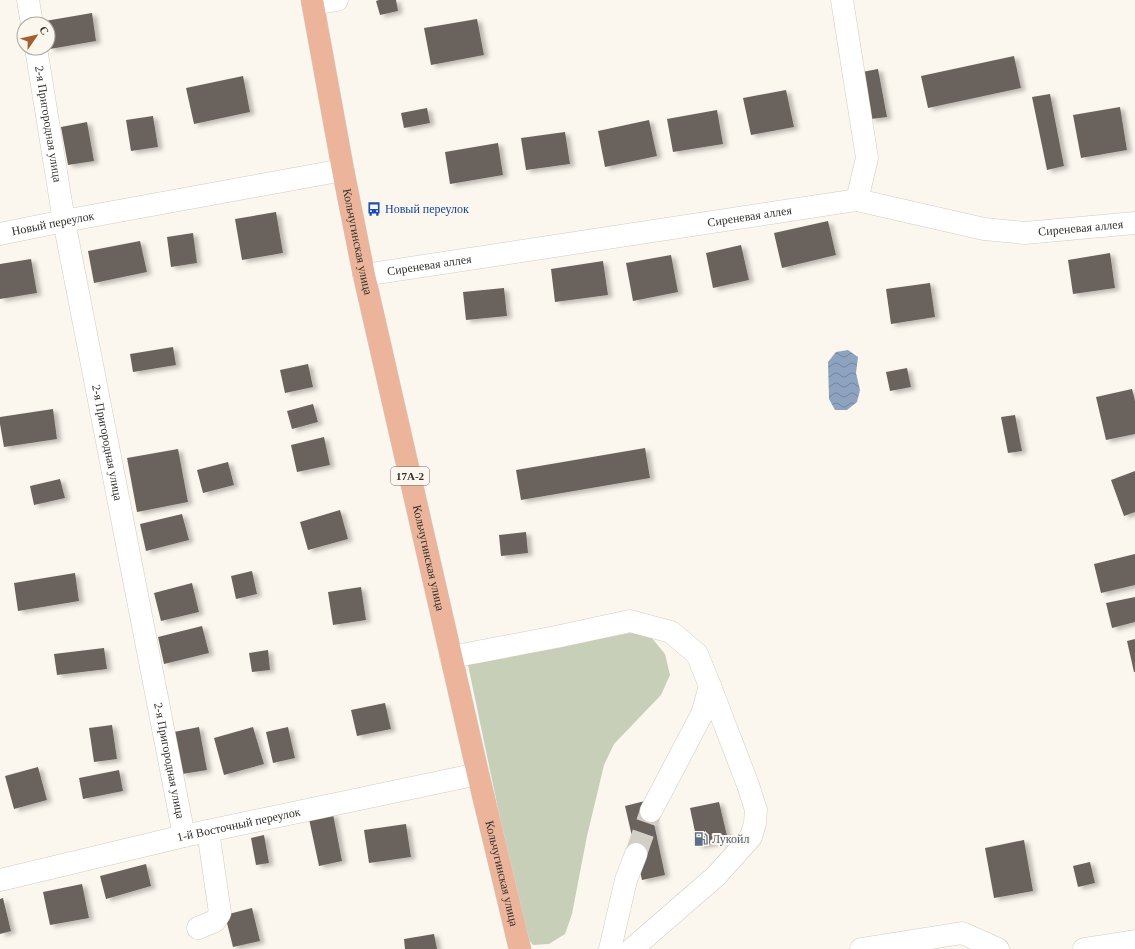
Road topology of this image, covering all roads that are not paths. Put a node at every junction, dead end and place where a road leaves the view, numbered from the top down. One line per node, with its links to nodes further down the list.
1 (28, 0): 5 (street)
2 (337, 0): 4 (street)
3 (842, 0): 8 (street)
4 (313, 2): 7 (main road, Кольчугинская улица / 17А-2)
5 (31, 16)
6 (37, 56): 9 (street, 2-я Пригородная улица)
7 (343, 170): 9 (street, Новый переулок); 12 (main road, Кольчугинская улица / 17А-2)
8 (858, 200): 10 (street, Сиреневая аллея); 12 (street, Сиреневая аллея)
9 (64, 221): 11 (street, Новый переулок); 18 (street, 2-я Пригородная улица)
10 (1135, 223)
11 (0, 234)
12 (364, 275): 13 (main road, Кольчугинская улица / 17А-2)
13 (451, 657): 14 (street); 15 (main road, Кольчугинская улица / 17А-2)
14 (710, 686): 16 (street); 25 (street)
15 (478, 774): 17 (street, 1-й Восточный переулок); 23 (main road, Кольчугинская улица / 17А-2)
16 (651, 811)
17 (208, 831): 18 (street, 1-й Восточный переулок); 21 (street)
18 (184, 836): 20 (street, 1-й Восточный переулок)
19 (636, 854): 24 (street)
20 (0, 880)
21 (198, 928)
22 (1135, 941): 28 (street)
23 (520, 949)
24 (610, 949)
25 (632, 949)
26 (861, 949): 27 (street)
27 (998, 949)
28 (1084, 949)

